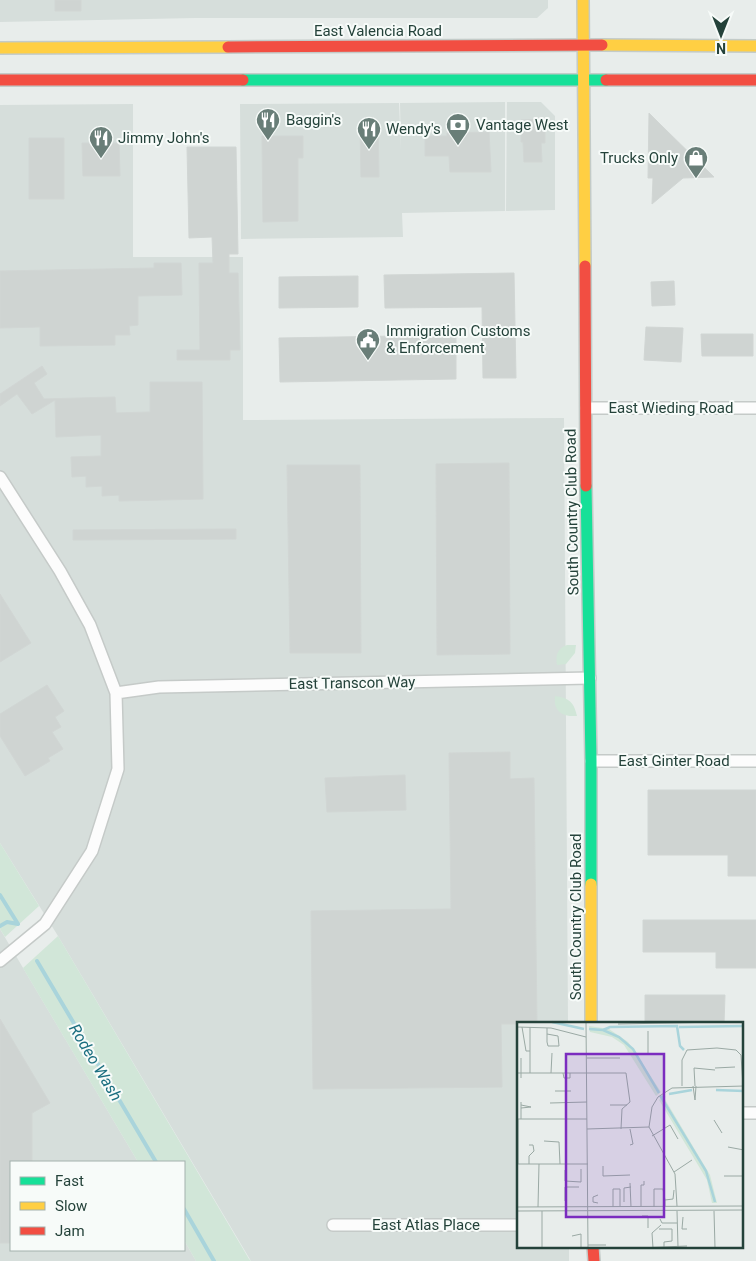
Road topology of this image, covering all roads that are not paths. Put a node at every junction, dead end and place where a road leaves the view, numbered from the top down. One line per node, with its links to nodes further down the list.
1 (583, 0): 2 (main road, South Country Club Road)
2 (583, 45): 3 (main road, East Valencia Road); 4 (main road, East Valencia Road); 5 (main road, South Country Club Road)
3 (756, 46)
4 (0, 48)
5 (583, 79): 6 (main road); 7 (main road); 8 (main road, South Country Club Road)
6 (0, 80)
7 (756, 80)
8 (586, 408): 9 (street, East Wieding Road); 11 (main road, South Country Club Road)
9 (756, 408)
10 (0, 477): 12 (street)
11 (590, 678): 12 (street, East Transcon Way); 13 (main road, South Country Club Road)
12 (116, 693): 15 (street)
13 (591, 761): 14 (street, East Ginter Road); 16 (main road, South Country Club Road)
14 (756, 761)
15 (0, 961)
16 (591, 1022)
17 (517, 1225): 18 (street, East Atlas Place)
18 (333, 1226)
19 (594, 1248): 20 (main road)
20 (594, 1261)

